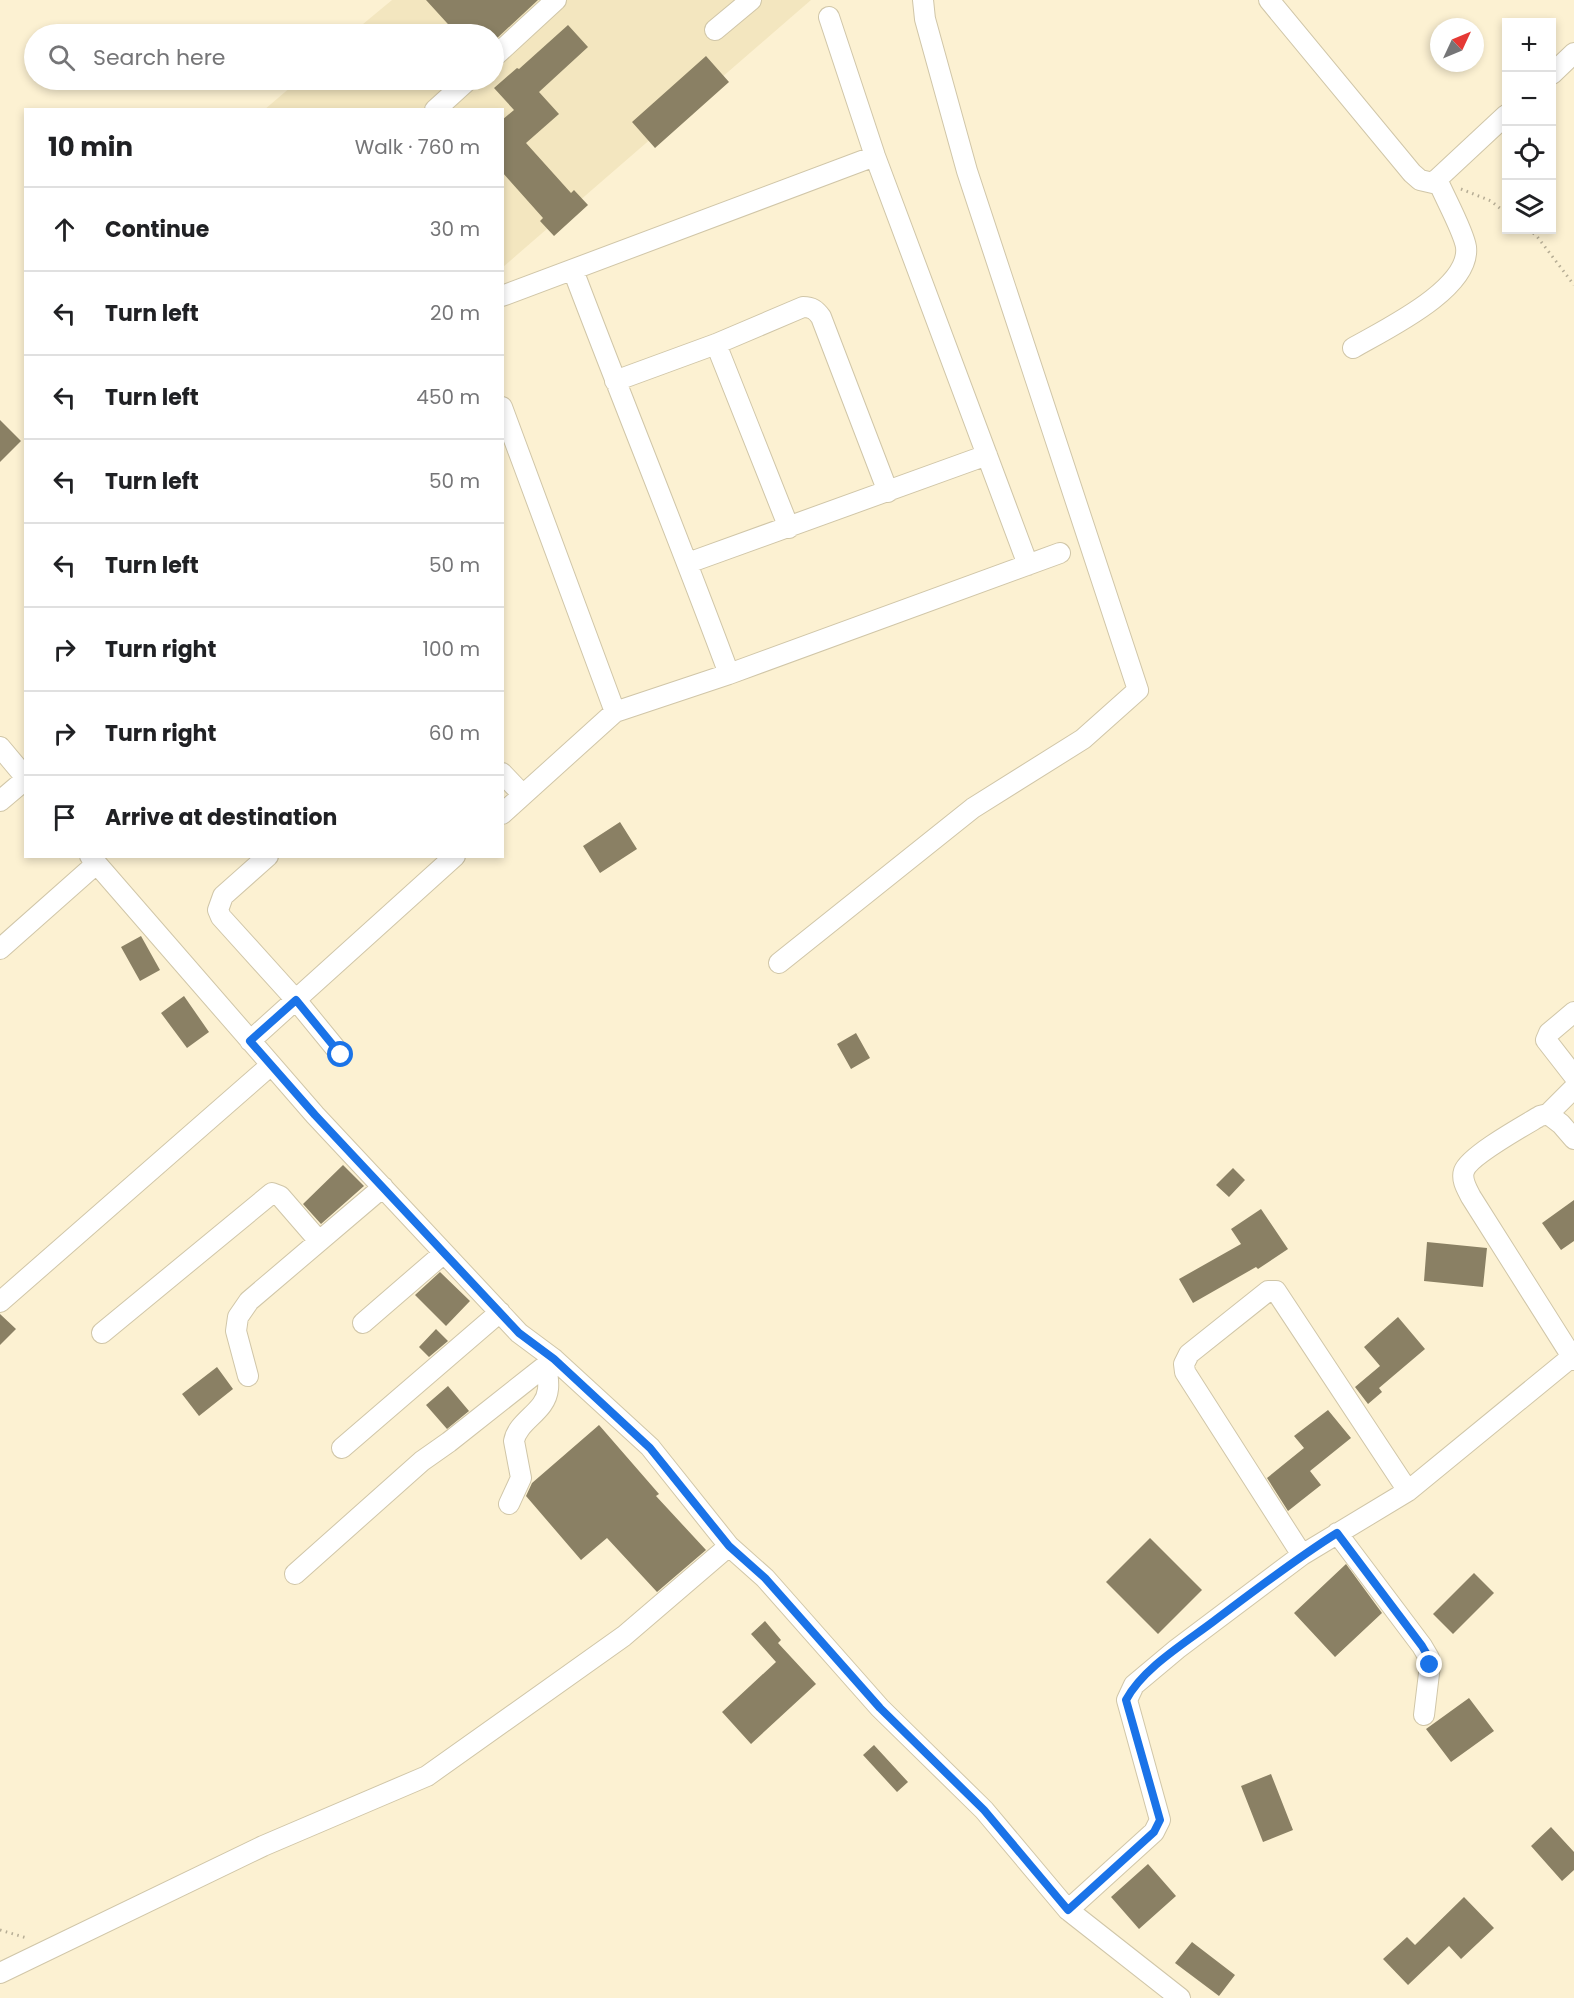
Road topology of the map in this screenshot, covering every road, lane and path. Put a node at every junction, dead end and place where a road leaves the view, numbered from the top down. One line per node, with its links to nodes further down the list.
1 (556, 0): 7 (street)
2 (751, 0): 6 (street)
3 (923, 0): 43 (street)
4 (1269, 0): 14 (street)
5 (829, 17): 13 (street)
6 (715, 30)
7 (504, 48)
8 (1574, 53): 9 (street)
9 (1553, 72)
10 (457, 90): 11 (street)
11 (437, 108)
12 (1502, 120): 14 (street)
13 (875, 156): 17 (street); 24 (street)
14 (1437, 179): 15 (path); 21 (street)
15 (1502, 210)
16 (1534, 234): 18 (path)
17 (573, 270): 19 (street); 22 (street)
18 (1574, 285)
19 (504, 295)
20 (716, 344): 22 (street); 25 (street); 26 (street)
21 (1353, 348)
22 (615, 381): 28 (street)
23 (504, 413): 31 (street)
24 (987, 455): 25 (street); 29 (street)
25 (888, 492): 26 (street)
26 (789, 528): 28 (street)
27 (1060, 553): 29 (street)
28 (688, 563): 30 (street)
29 (1028, 566): 30 (street)
30 (729, 674): 31 (street)
31 (615, 712): 36 (street)
32 (0, 747): 34 (street)
33 (504, 775): 36 (street)
34 (24, 777)
35 (24, 781): 37 (street)
36 (523, 795): 38 (street)
37 (0, 801)
38 (504, 812)
39 (266, 858): 44 (street)
40 (453, 858): 44 (street)
41 (93, 860): 42 (street); 46 (street)
42 (0, 949)
43 (779, 963)
44 (296, 1000): 46 (street); 47 (street)
45 (1574, 1012): 49 (street)
46 (250, 1041): 48 (street)
47 (341, 1055)
48 (271, 1065): 53 (street); 56 (street)
49 (1574, 1076)
50 (1574, 1088): 51 (street)
51 (1548, 1114): 52 (street); 60 (street)
52 (1574, 1139)
53 (382, 1187): 54 (street); 55 (street)
54 (319, 1241): 59 (street); 62 (street)
55 (444, 1253): 57 (street); 58 (street)
56 (0, 1302)
57 (500, 1312): 61 (street); 63 (street)
58 (363, 1323)
59 (102, 1334)
60 (1573, 1357): 64 (street)
61 (550, 1362): 65 (street); 67 (street); 69 (street)
62 (248, 1376)
63 (342, 1448)
64 (1408, 1491): 66 (street); 68 (street)
65 (509, 1504)
66 (1337, 1533): 68 (street); 70 (street)
67 (729, 1546): 71 (street); 72 (street)
68 (1302, 1555): 71 (street)
69 (295, 1574)
70 (1424, 1715)
71 (1068, 1910): 73 (street)
72 (0, 1973)
73 (1180, 1998)

